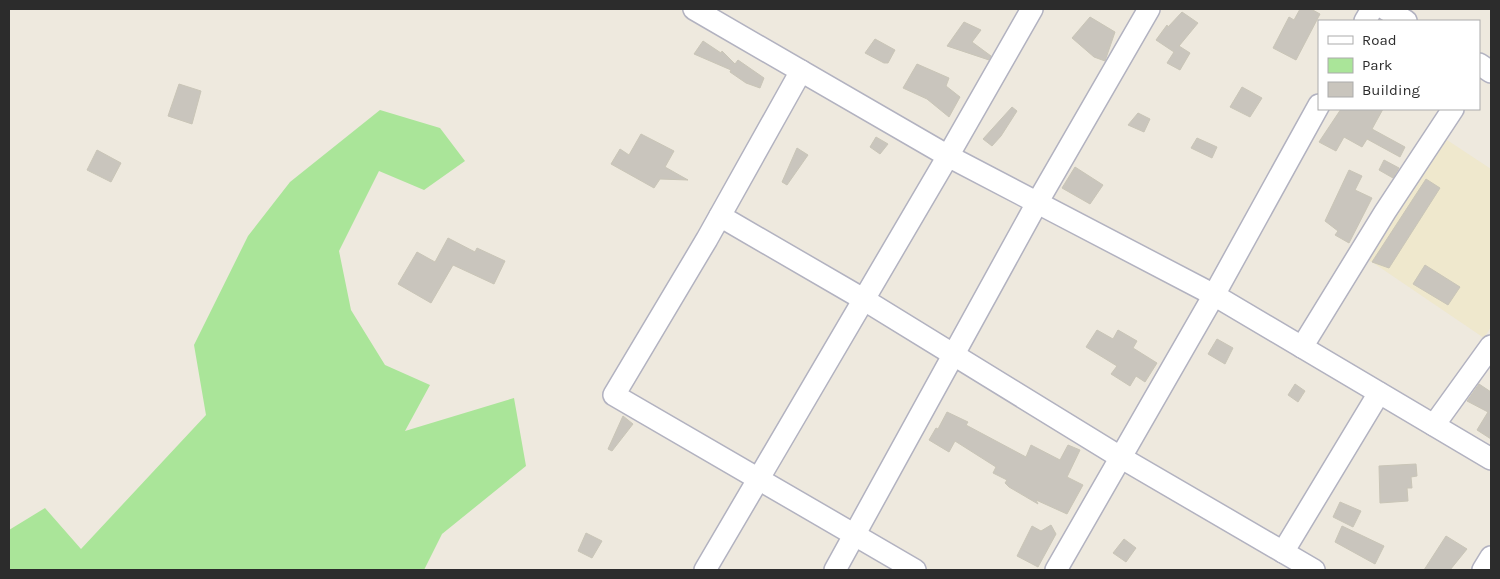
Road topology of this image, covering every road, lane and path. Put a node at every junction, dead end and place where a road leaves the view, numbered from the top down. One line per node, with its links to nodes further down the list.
1 (694, 9): 9 (street)
2 (1032, 9): 13 (street)
3 (1149, 9): 14 (street)
4 (1372, 9): 6 (street)
5 (1385, 9): 7 (street)
6 (1366, 20)
7 (1404, 20)
8 (1480, 66): 10 (street)
9 (801, 71): 13 (street); 15 (street)
10 (1491, 72)
11 (1318, 108): 16 (street)
12 (1451, 110): 19 (street)
13 (948, 156): 14 (street); 17 (street)
14 (1037, 202): 16 (street); 20 (street)
15 (720, 216): 17 (street); 25 (street)
16 (1214, 295): 19 (street); 23 (street)
17 (863, 299): 20 (street); 25 (street)
18 (1491, 346): 22 (street)
19 (1302, 347): 21 (street)
20 (954, 356): 23 (street); 26 (street)
21 (1379, 393): 22 (street); 27 (street)
22 (1434, 425): 24 (street)
23 (1120, 457): 27 (street); 32 (street)
24 (1491, 459)
25 (757, 478): 26 (street); 29 (street)
26 (855, 535): 30 (street); 31 (street)
27 (1283, 552): 33 (street)
28 (1491, 557): 34 (street)
29 (705, 570)
30 (835, 570)
31 (915, 570)
32 (1056, 570)
33 (1314, 570)
34 (1483, 570)

